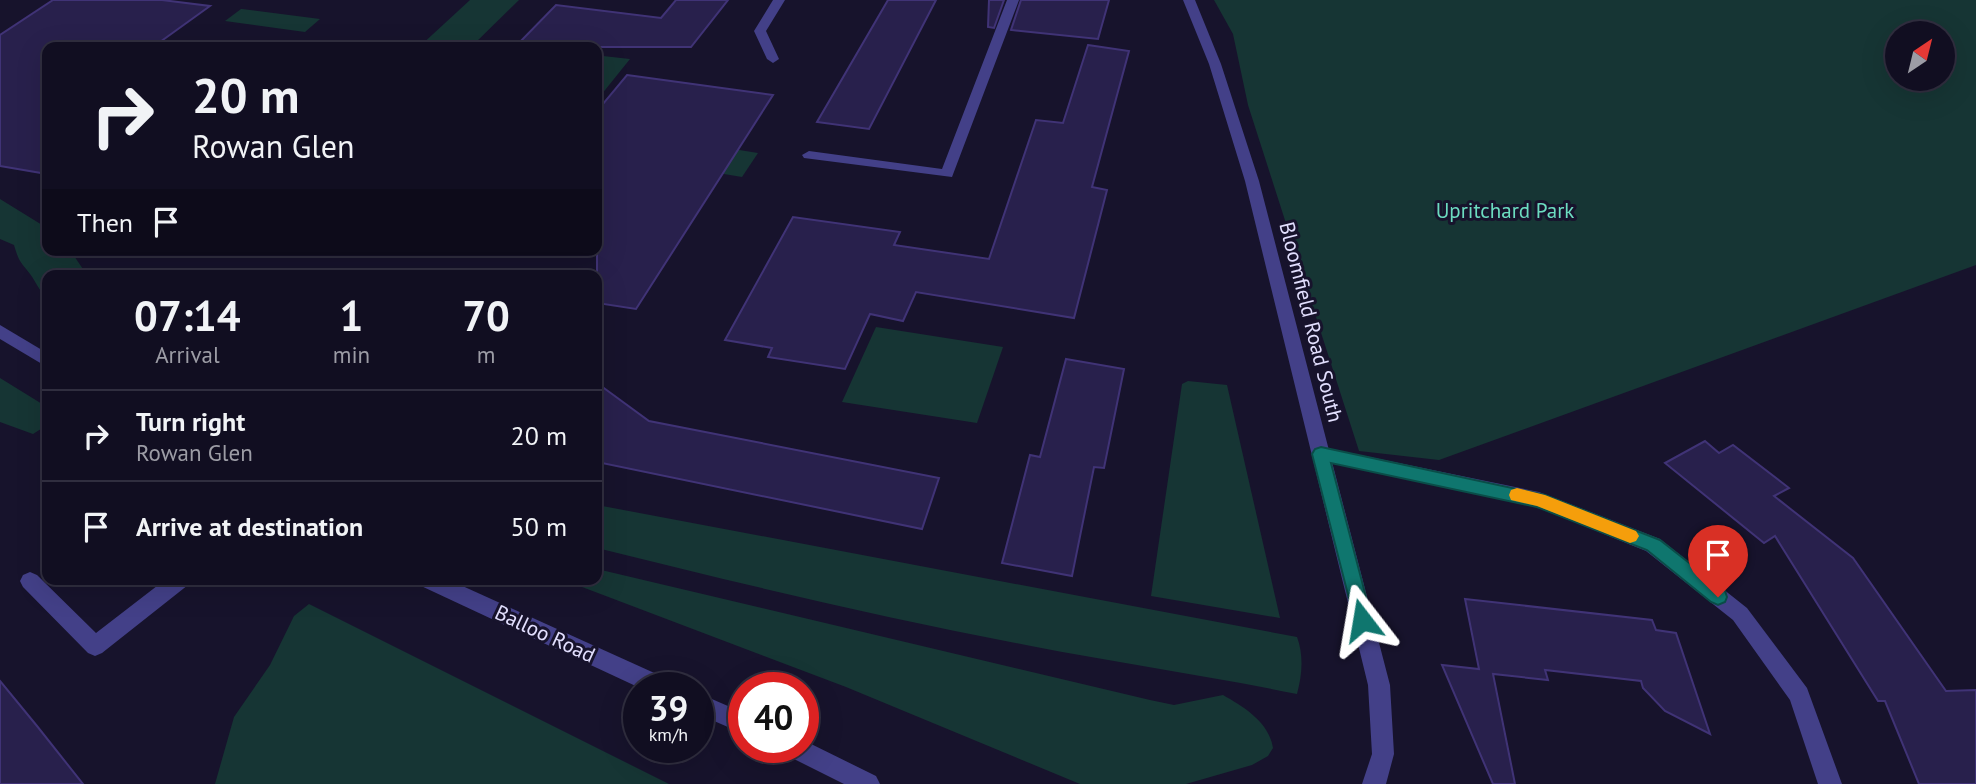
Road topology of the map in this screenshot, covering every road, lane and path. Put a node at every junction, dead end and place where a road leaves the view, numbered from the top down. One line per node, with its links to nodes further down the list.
1 (779, 0): 4 (street)
2 (1013, 0): 5 (street)
3 (1189, 0): 8 (street, Bloomfield Road South)
4 (773, 59)
5 (809, 155)
6 (0, 331): 7 (street)
7 (42, 358)
8 (1321, 454): 13 (street, Bloomfield Road South); 18 (street)
9 (30, 581): 10 (street)
10 (173, 585)
11 (439, 585): 12 (street, Balloo Road)
12 (629, 672)
13 (1383, 754): 16 (street, Bloomfield Road South); 17 (street)
14 (819, 760): 15 (street)
15 (868, 784)
16 (1374, 784)
17 (1389, 784)
18 (1830, 784)

